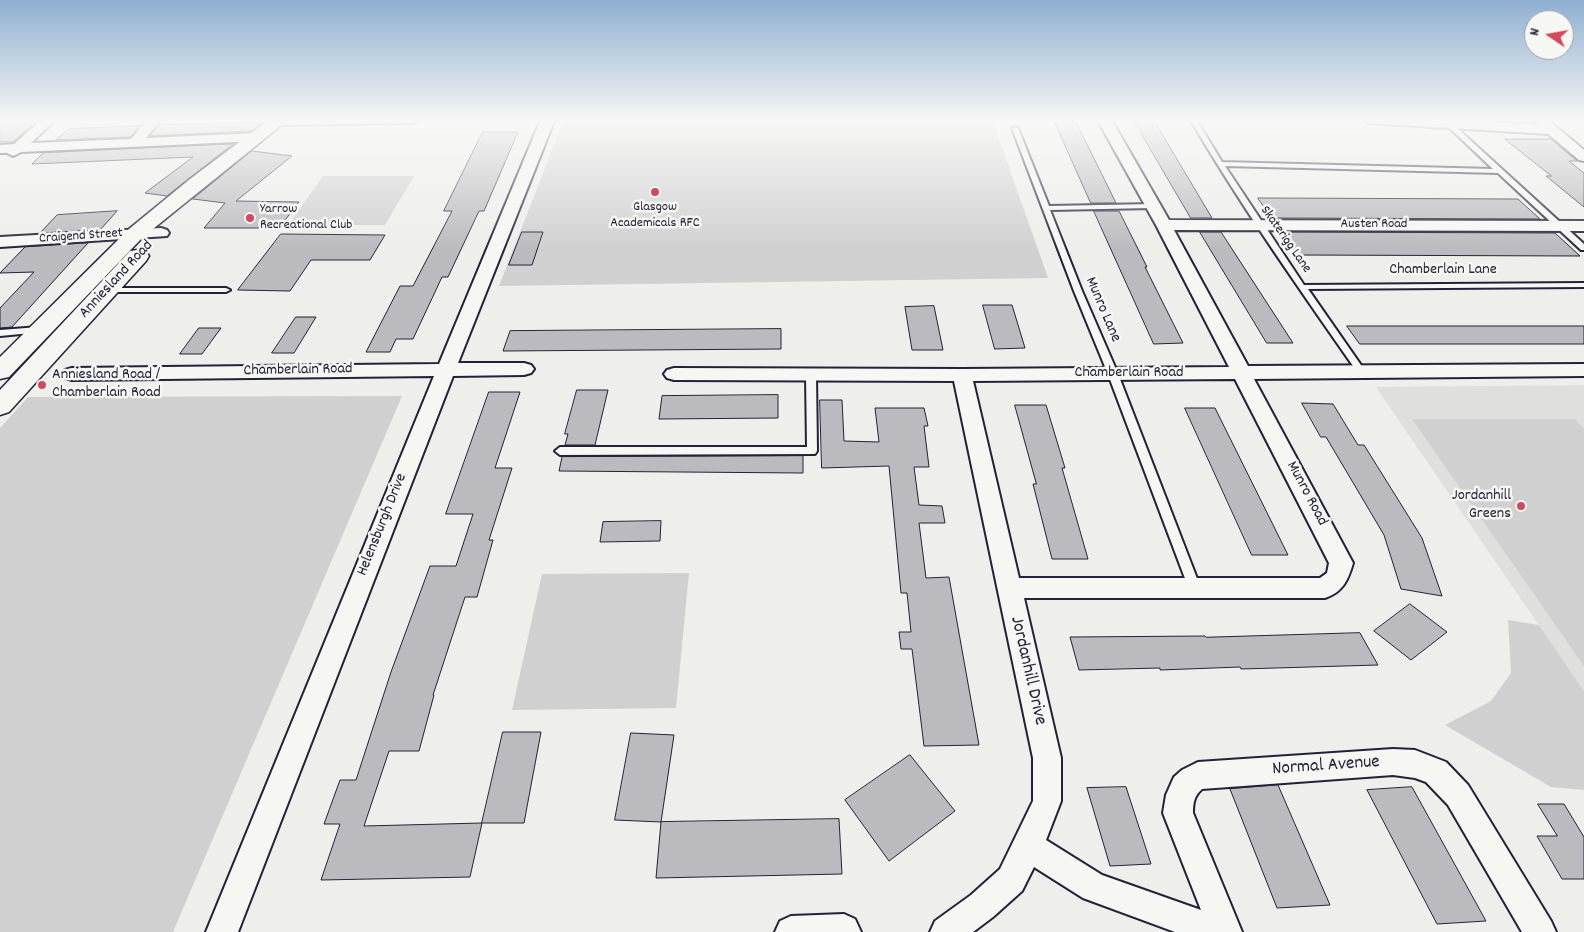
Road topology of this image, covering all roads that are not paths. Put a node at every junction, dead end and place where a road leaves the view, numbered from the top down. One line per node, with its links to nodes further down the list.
1 (225, 162): 15 (street, Anniesland Road)
2 (229, 162): 16 (street, Anniesland Road)
3 (530, 162): 25 (street, Helensburgh Drive)
4 (1028, 162): 10 (lane, Munro Lane)
5 (1128, 162): 9 (street, Munro Road)
6 (1489, 162): 8 (lane)
7 (1219, 164): 8 (lane); 12 (lane, Skaterigg Lane)
8 (1498, 171): 13 (lane)
9 (1153, 206): 10 (lane); 11 (street, Munro Road)
10 (1045, 208): 33 (lane, Munro Lane)
11 (1164, 225): 12 (street, Austen Road); 30 (street, Munro Road)
12 (1258, 225): 13 (street, Austen Road); 20 (lane, Skaterigg Lane)
13 (1558, 226): 14 (street, Austen Road); 18 (lane)
14 (1584, 226)
15 (136, 233): 16 (street, Craigend Street); 17 (street, Craigend Street); 23 (street, Anniesland Road)
16 (161, 233): 21 (street, Anniesland Road)
17 (0, 242)
18 (1584, 248)
19 (1584, 285): 20 (lane, Chamberlain Lane)
20 (1303, 287): 29 (lane, Skaterigg Lane)
21 (107, 290): 22 (lane); 36 (street, Anniesland Road)
22 (226, 290)
23 (39, 330): 24 (lane); 28 (street, Anniesland Road)
24 (0, 333)
25 (446, 369): 26 (street, Chamberlain Road); 31 (street, Chamberlain Road); 41 (street, Helensburgh Drive)
26 (524, 369)
27 (1584, 370): 29 (street, Chamberlain Road)
28 (0, 371)
29 (1361, 371): 30 (street, Chamberlain Road)
30 (1241, 373): 33 (street, Chamberlain Road); 39 (street, Munro Road)
31 (72, 374)
32 (674, 374): 34 (street, Chamberlain Road)
33 (1113, 374): 35 (street, Chamberlain Road); 39 (lane, Munro Lane)
34 (811, 375): 35 (street, Chamberlain Road); 37 (lane)
35 (962, 375): 38 (street, Jordanhill Drive)
36 (0, 406)
37 (560, 451)
38 (1008, 588): 39 (street, Munro Road); 40 (street, Jordanhill Drive)
39 (1194, 589)
40 (1028, 846): 44 (street, Jordanhill Drive); 45 (street)
41 (222, 932)
42 (791, 932): 43 (street)
43 (845, 932)
44 (946, 932)
45 (1219, 932)
46 (1226, 932): 47 (street, Normal Avenue)
47 (1540, 932)

